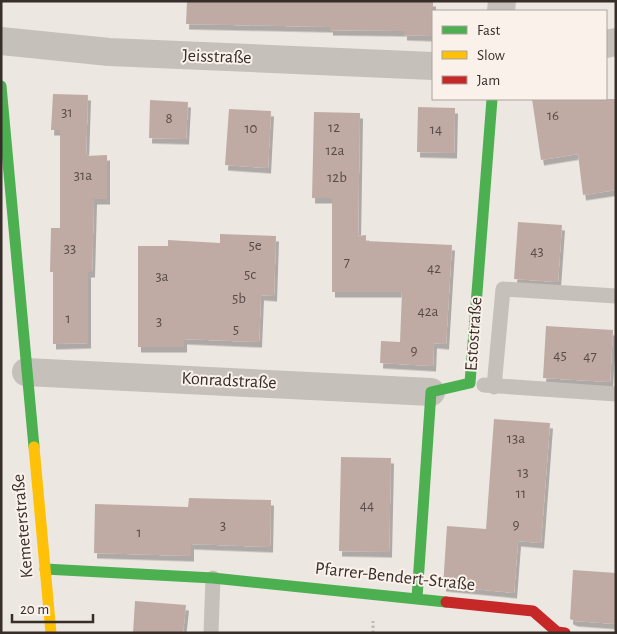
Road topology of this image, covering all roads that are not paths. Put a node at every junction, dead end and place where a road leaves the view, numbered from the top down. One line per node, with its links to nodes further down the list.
1 (1, 41): 2 (street, Jeisstraße)
2 (432, 66)
3 (1, 86): 6 (street, Kemeterstraße)
4 (492, 100): 7 (street, Estostraße)
5 (616, 296): 8 (lane)
6 (26, 372): 9 (street, Konradstraße); 11 (street, Kemeterstraße)
7 (470, 383): 8 (lane); 9 (street, Estostraße)
8 (494, 387): 10 (lane)
9 (431, 392): 13 (street)
10 (616, 394)
11 (45, 569): 12 (street, Pfarrer-Bendert-Straße); 14 (street, Kemeterstraße)
12 (213, 578): 13 (street, Pfarrer-Bendert-Straße); 15 (lane)
13 (417, 598): 16 (street, Pfarrer-Bendert-Straße)
14 (51, 633)
15 (211, 633)
16 (565, 633)

